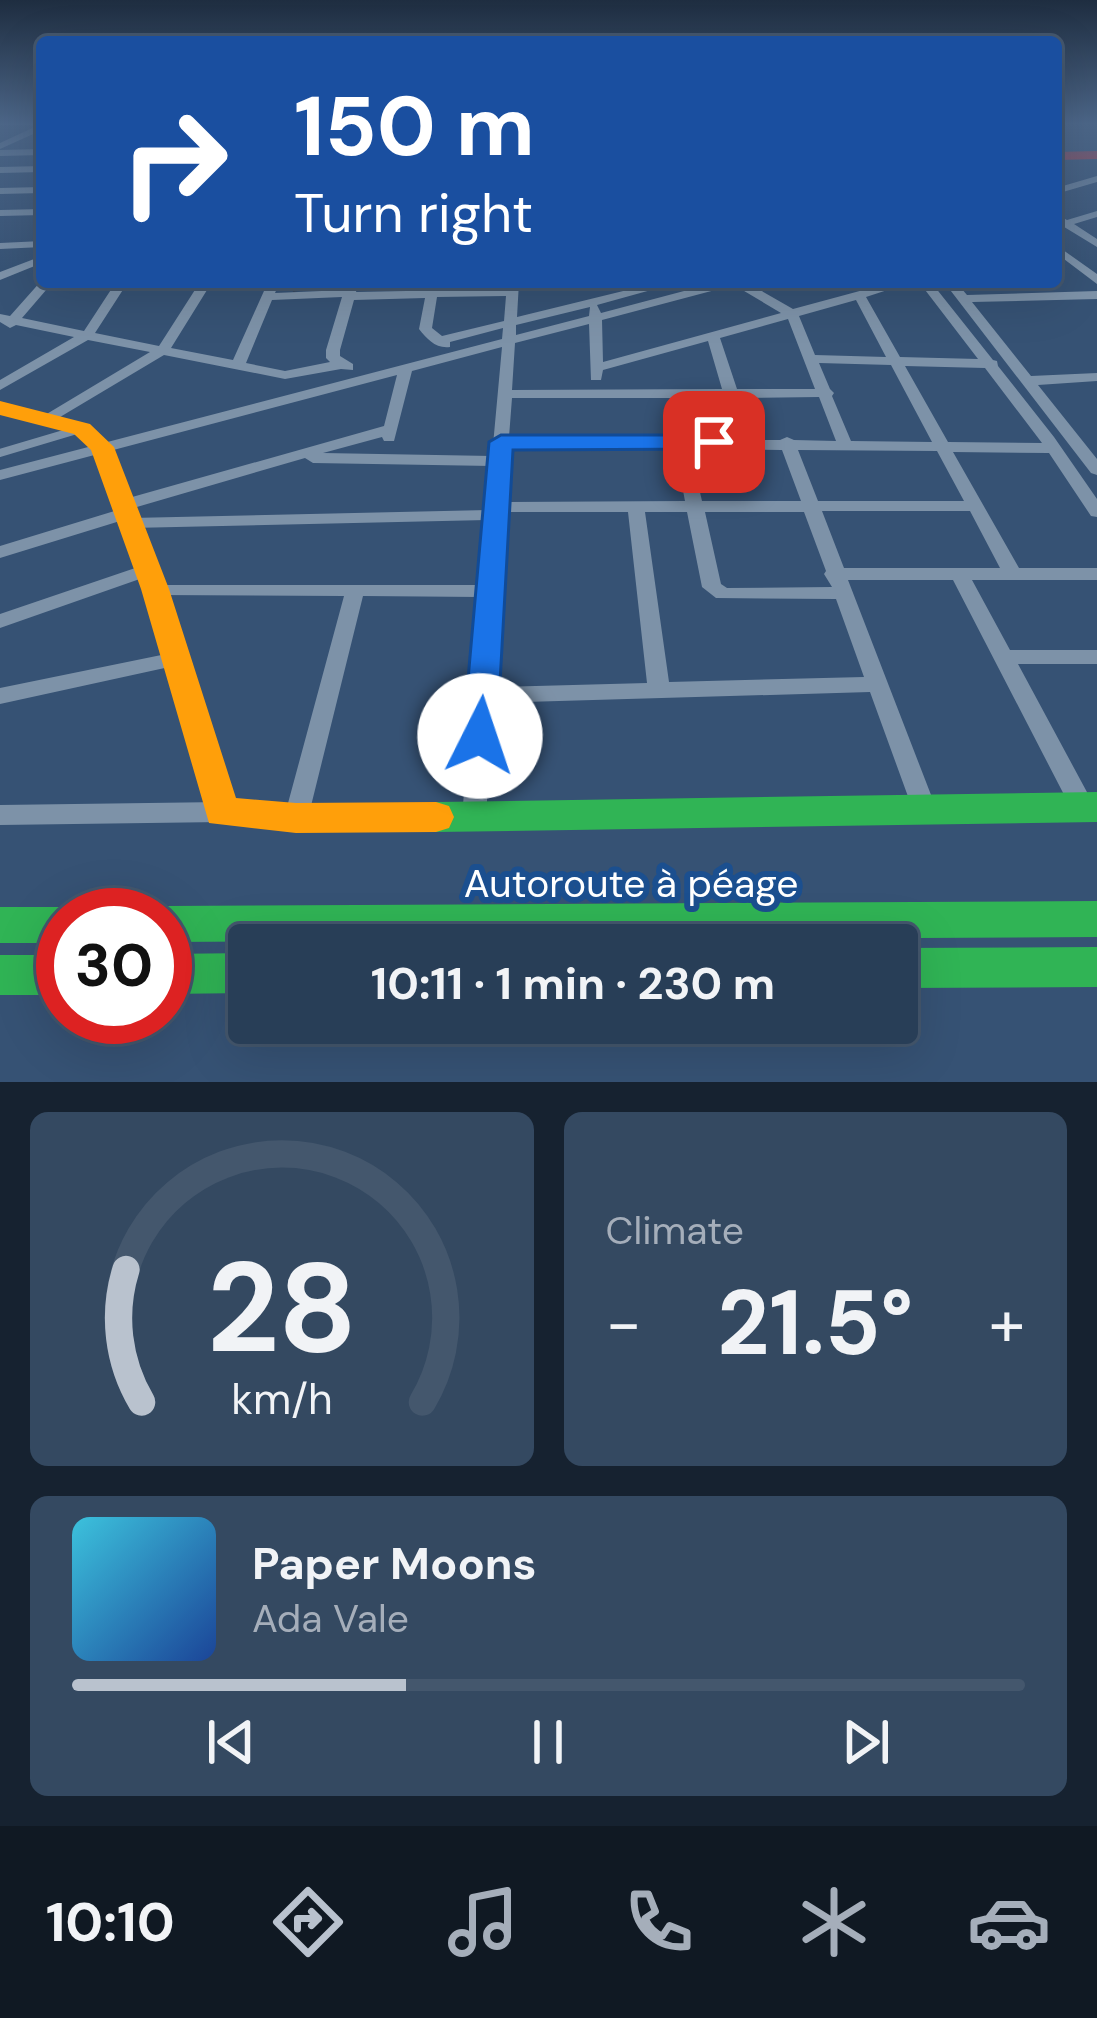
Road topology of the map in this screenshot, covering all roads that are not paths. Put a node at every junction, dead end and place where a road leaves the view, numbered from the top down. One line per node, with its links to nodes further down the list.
1 (36, 190): 2 (street)
2 (0, 191)
3 (36, 212): 4 (street)
4 (0, 213)
5 (1097, 214): 6 (street)
6 (1062, 220)
7 (1062, 221): 11 (street)
8 (27, 234): 10 (street)
9 (36, 244): 10 (street)
10 (6, 246)
11 (1097, 246): 12 (street)
12 (1062, 253)
13 (1062, 256): 17 (street)
14 (36, 262): 16 (street)
15 (36, 273): 16 (street)
16 (1, 275)
17 (1097, 280)
18 (41, 288): 41 (street)
19 (118, 288): 44 (street)
20 (202, 288): 47 (street)
21 (272, 288): 36 (street)
22 (500, 288): 33 (street)
23 (513, 288): 43 (street)
24 (604, 288): 39 (street)
25 (648, 288): 32 (street)
26 (711, 288): 38 (street)
27 (745, 288): 40 (street)
28 (884, 288): 34 (street)
29 (930, 288): 52 (street)
30 (954, 288): 37 (street)
31 (351, 290): 33 (street); 36 (street); 51 (street)
32 (640, 290): 38 (street); 39 (street)
33 (432, 293): 46 (street)
34 (859, 295): 40 (street); 50 (street)
35 (1097, 295): 37 (street)
36 (268, 297): 53 (street)
37 (962, 299): 54 (street)
38 (657, 302): 39 (street)
39 (599, 306): 43 (street); 56 (street)
40 (791, 314): 45 (street); 49 (street)
41 (8, 320): 42 (street); 44 (street)
42 (0, 329)
43 (509, 332): 46 (street); 48 (street); 63 (street)
44 (88, 334): 47 (street); 60 (street)
45 (713, 336): 56 (street); 61 (street)
46 (437, 340): 48 (street)
47 (164, 349): 53 (street); 66 (street)
48 (462, 352): 55 (street)
49 (812, 359): 50 (street); 62 (street)
50 (897, 362): 52 (street); 75 (street)
51 (343, 364): 53 (street); 57 (street)
52 (987, 364): 54 (street); 74 (street)
53 (238, 365)
54 (1015, 365): 59 (street)
55 (406, 367): 57 (street); 67 (street)
56 (596, 368): 64 (street)
57 (368, 377): 68 (street)
58 (1096, 378): 59 (street)
59 (1027, 380): 69 (street)
60 (0, 386)
61 (732, 393): 62 (street); 64 (street); 71 (street)
62 (827, 393): 73 (street)
63 (505, 394): 64 (street); 77 (street)
64 (596, 394)
65 (0, 408): 66 (main road)
66 (50, 418): 68 (main road)
67 (391, 429): 78 (street); 79 (street)
68 (92, 438): 76 (lane); 81 (street); 88 (main road)
69 (1074, 441): 74 (street); 80 (street)
70 (681, 442): 71 (street); 77 (street); 85 (street)
71 (746, 442): 72 (street)
72 (787, 442): 73 (street); 82 (street)
73 (844, 442): 75 (street)
74 (1051, 444): 75 (street); 87 (street)
75 (945, 445): 83 (street)
76 (0, 452)
77 (501, 452): 79 (street); 86 (street)
78 (291, 458): 79 (street); 88 (street)
79 (384, 459)
80 (1097, 470)
81 (0, 475)
82 (810, 506): 83 (street); 85 (street); 94 (street)
83 (975, 506): 91 (street)
84 (636, 507): 85 (street); 86 (street); 102 (street)
85 (696, 507): 94 (street)
86 (496, 511): 88 (street); 96 (street)
87 (1097, 512)
88 (127, 514): 89 (street); 93 (main road)
89 (0, 552)
90 (958, 574): 91 (street); 94 (street); 98 (street)
91 (1013, 574): 92 (street)
92 (1097, 574)
93 (151, 579): 95 (street); 97 (street); 100 (main road)
94 (837, 584): 101 (street)
95 (355, 590): 96 (street); 110 (street)
96 (490, 591): 103 (street)
97 (0, 621)
98 (1003, 657): 99 (street); 105 (street)
99 (1097, 657)
100 (176, 659): 104 (street); 106 (main road)
101 (876, 685): 102 (street); 107 (street)
102 (659, 690): 103 (street)
103 (483, 695): 109 (street)
104 (0, 696)
105 (1090, 807): 107 (main road)
106 (222, 812): 108 (street); 110 (main road)
107 (926, 812): 109 (main road)
108 (0, 815)
109 (474, 817): 110 (main road)
110 (296, 818)
111 (1097, 919): 114 (main road, Autoroute à péage)
112 (0, 925): 113 (main road)
113 (36, 925)
114 (192, 925)
115 (1097, 967): 116 (main road)
116 (918, 968)
117 (228, 973): 118 (main road)
118 (192, 974)
119 (0, 975): 120 (main road)
120 (36, 975)

